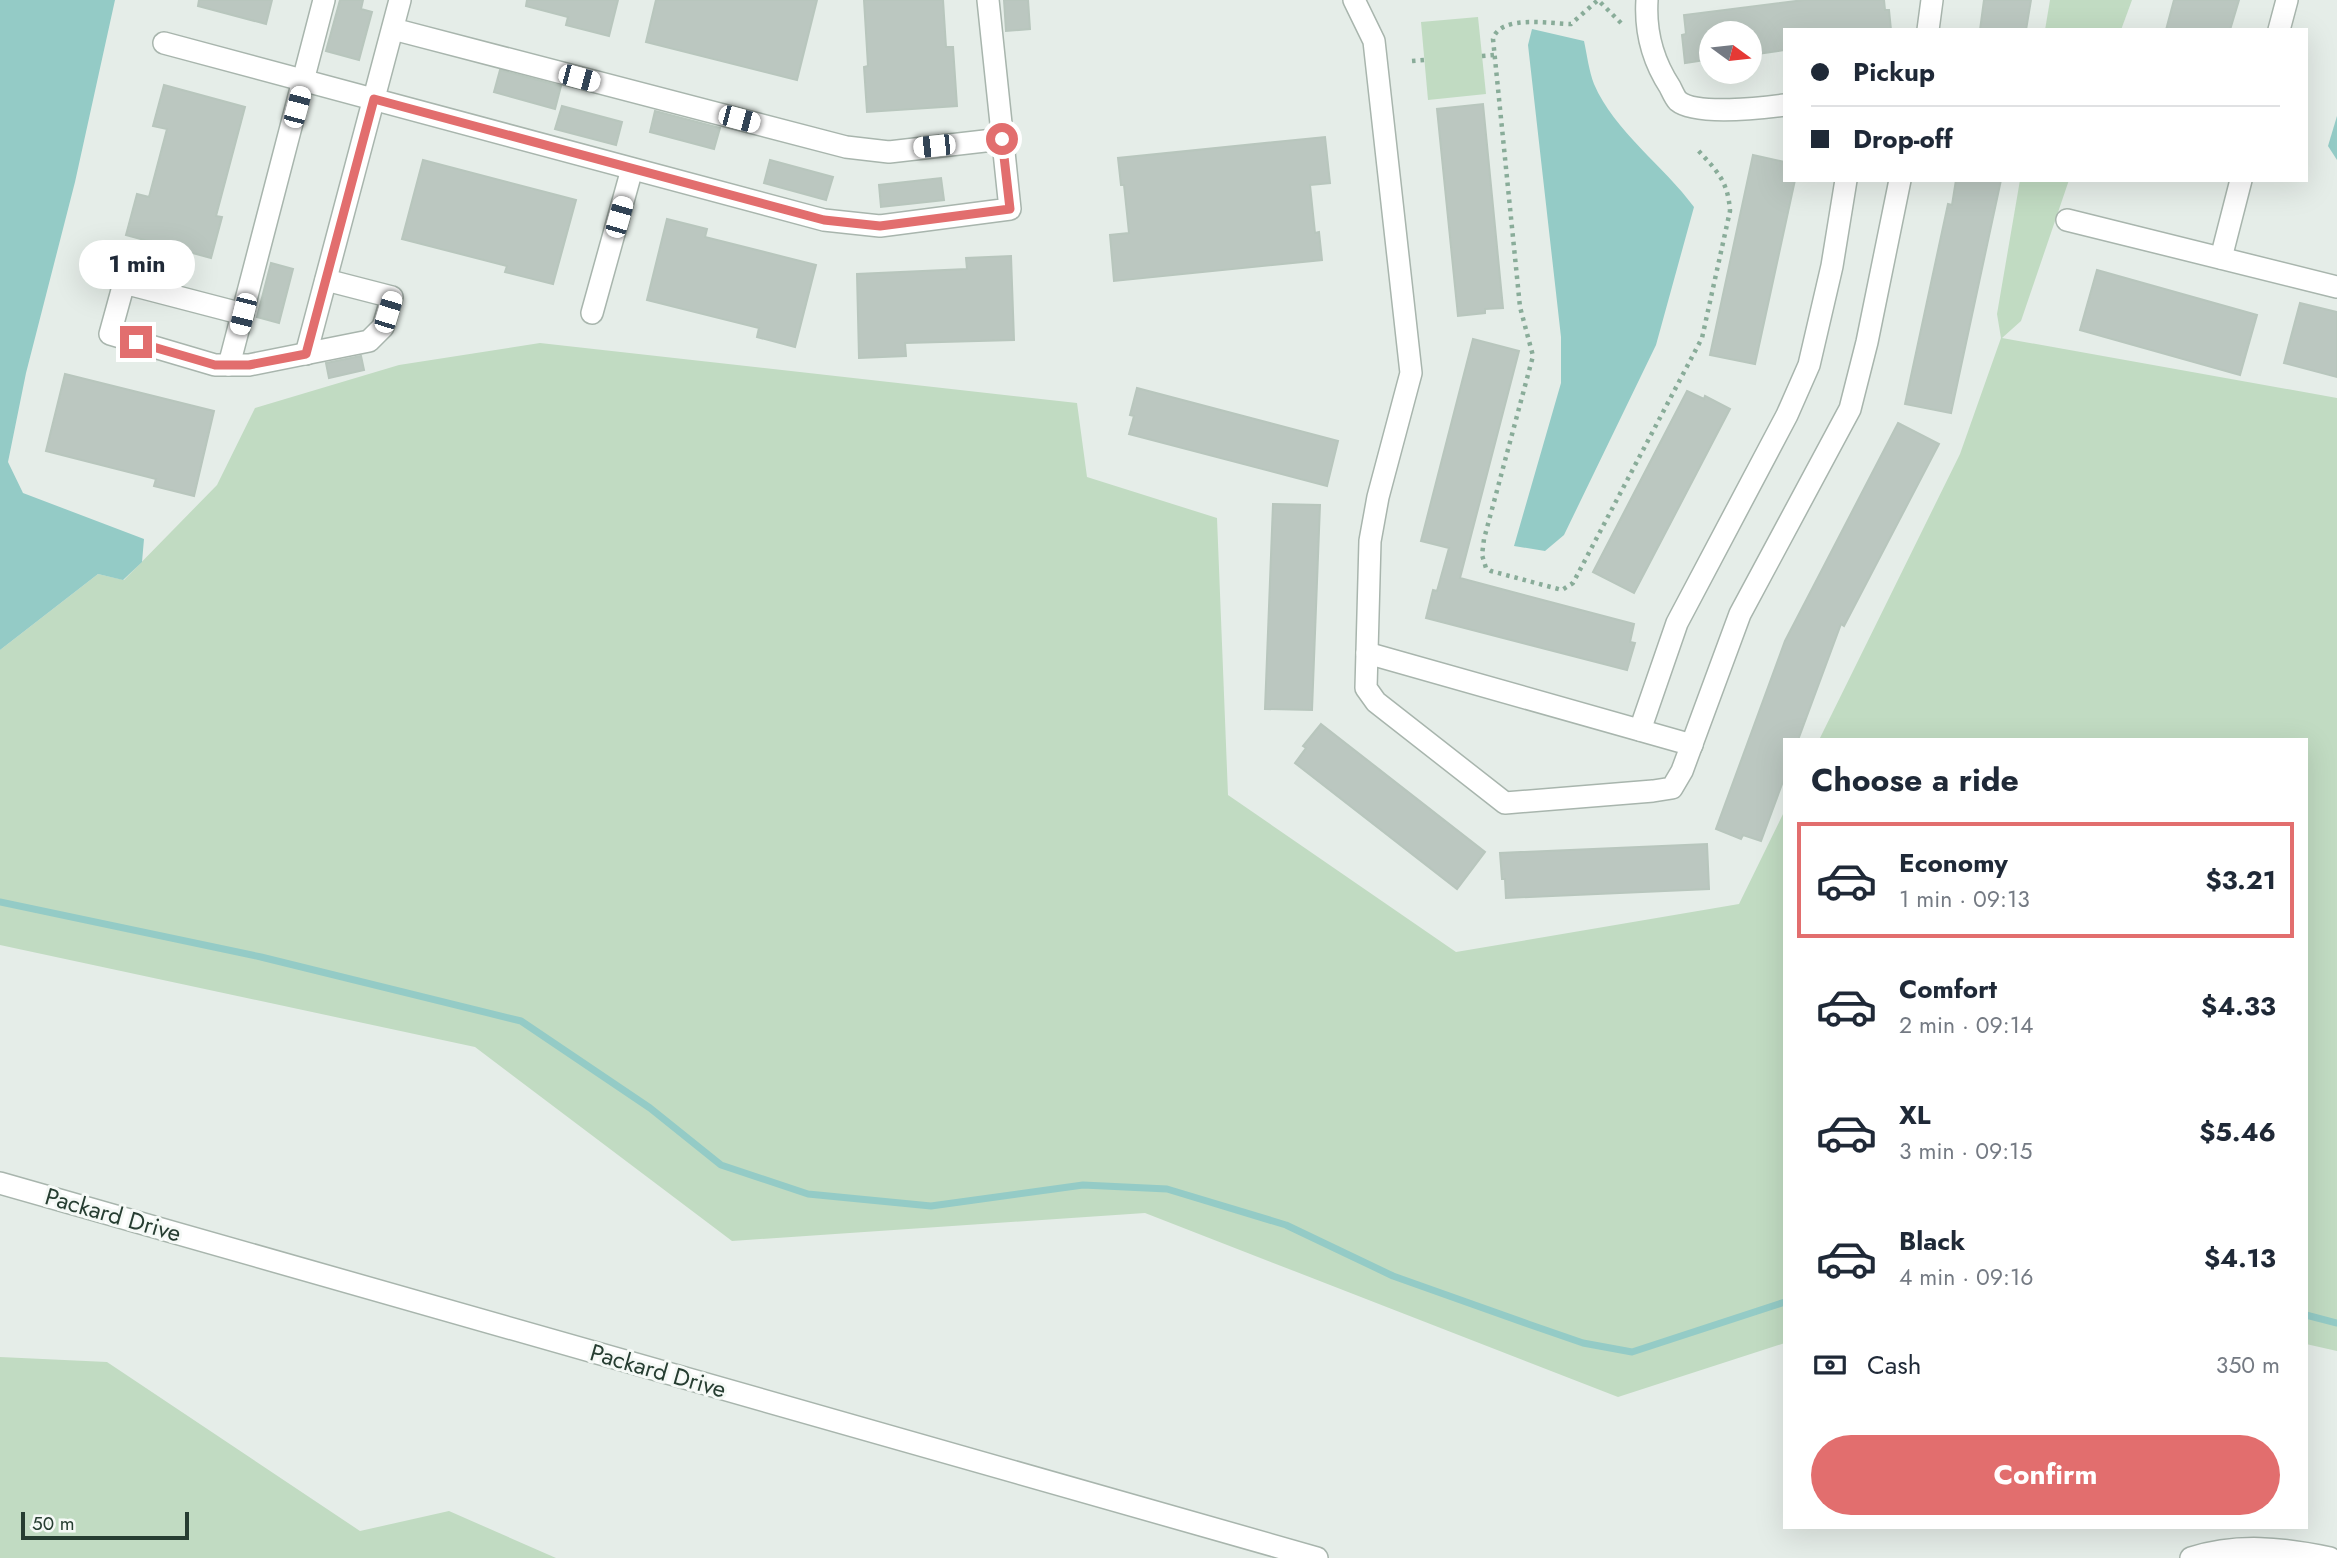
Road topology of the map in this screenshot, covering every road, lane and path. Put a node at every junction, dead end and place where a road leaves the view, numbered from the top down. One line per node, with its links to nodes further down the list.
1 (324, 0): 18 (street)
2 (400, 0): 12 (street)
3 (988, 0): 21 (street)
4 (1354, 0): 35 (street)
5 (1598, 0): 9 (path); 14 (path)
6 (1647, 0): 20 (street)
7 (1933, 0): 10 (street)
8 (2287, 0): 11 (street)
9 (1621, 23)
10 (1927, 28)
11 (2280, 28)
12 (393, 29): 19 (street); 21 (street)
13 (164, 43): 18 (street)
14 (1494, 55): 15 (path); 22 (path)
15 (1482, 56)
16 (1424, 60): 17 (path)
17 (1412, 61)
18 (303, 81): 19 (street); 32 (street)
19 (374, 99): 23 (street); 29 (street)
20 (1783, 106)
21 (1002, 139): 23 (street)
22 (1696, 148)
23 (632, 169): 31 (street)
24 (1846, 182): 36 (street)
25 (1900, 182): 37 (street)
26 (2240, 182): 28 (street)
27 (2067, 220): 28 (street)
28 (2221, 258): 30 (street)
29 (326, 280): 33 (street); 33 (street)
30 (2337, 287)
31 (592, 313)
32 (243, 314): 34 (street); 34 (street)
33 (306, 354): 34 (street)
34 (229, 365)
35 (1367, 653): 36 (street); 37 (street)
36 (1640, 730): 37 (street)
37 (1692, 745)
38 (0, 1183): 39 (street, Packard Drive)
39 (1317, 1558)
40 (2191, 1558): 41 (street)
41 (2330, 1558)

